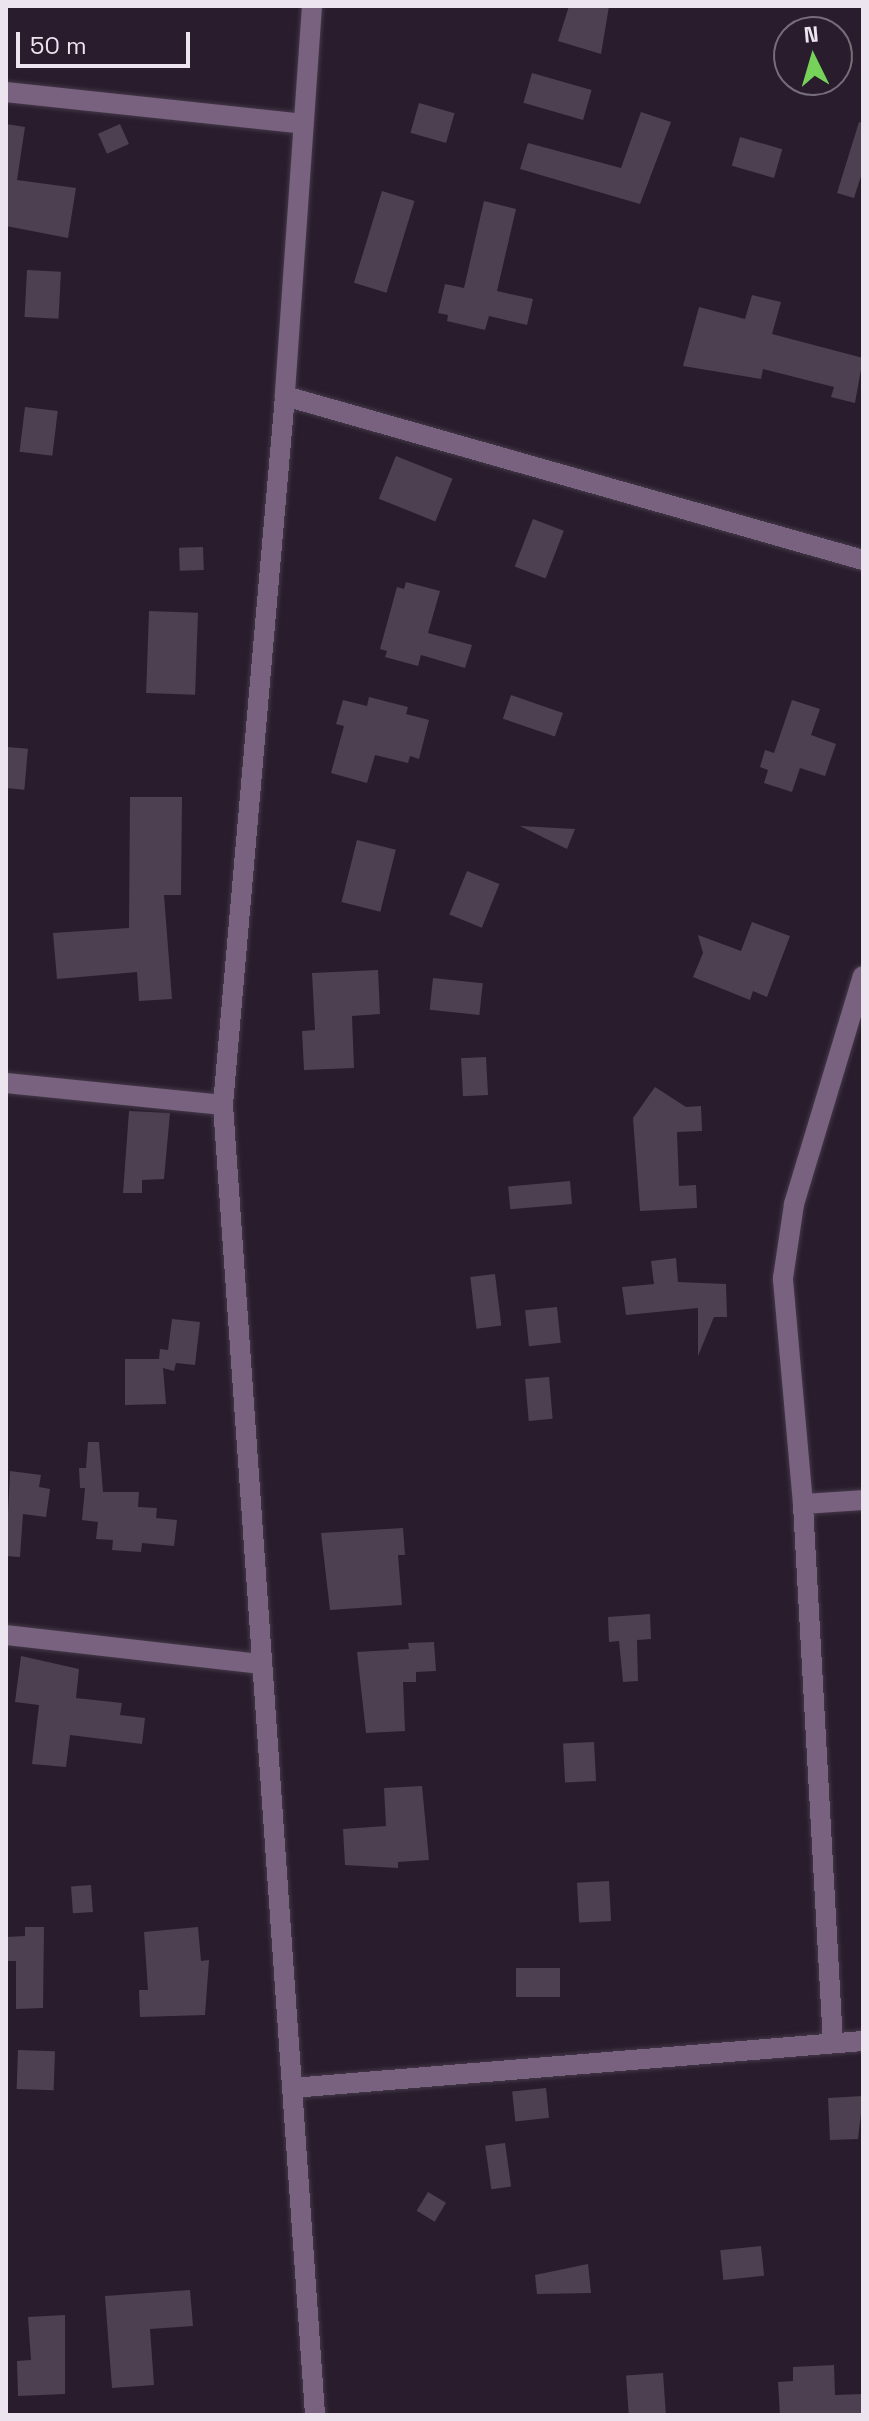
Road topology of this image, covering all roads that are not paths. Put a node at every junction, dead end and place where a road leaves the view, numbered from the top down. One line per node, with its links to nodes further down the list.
1 (312, 6): 3 (street)
2 (6, 92): 3 (street)
3 (303, 124): 4 (street)
4 (285, 396): 5 (street); 8 (street)
5 (863, 560)
6 (863, 976): 10 (street)
7 (6, 1083): 8 (street)
8 (223, 1105): 12 (street)
9 (863, 1500): 10 (street)
10 (803, 1504): 14 (street)
11 (6, 1635): 12 (street)
12 (260, 1664): 15 (street)
13 (863, 2041): 14 (street)
14 (833, 2043): 15 (street)
15 (292, 2088): 16 (street)
16 (315, 2415)

